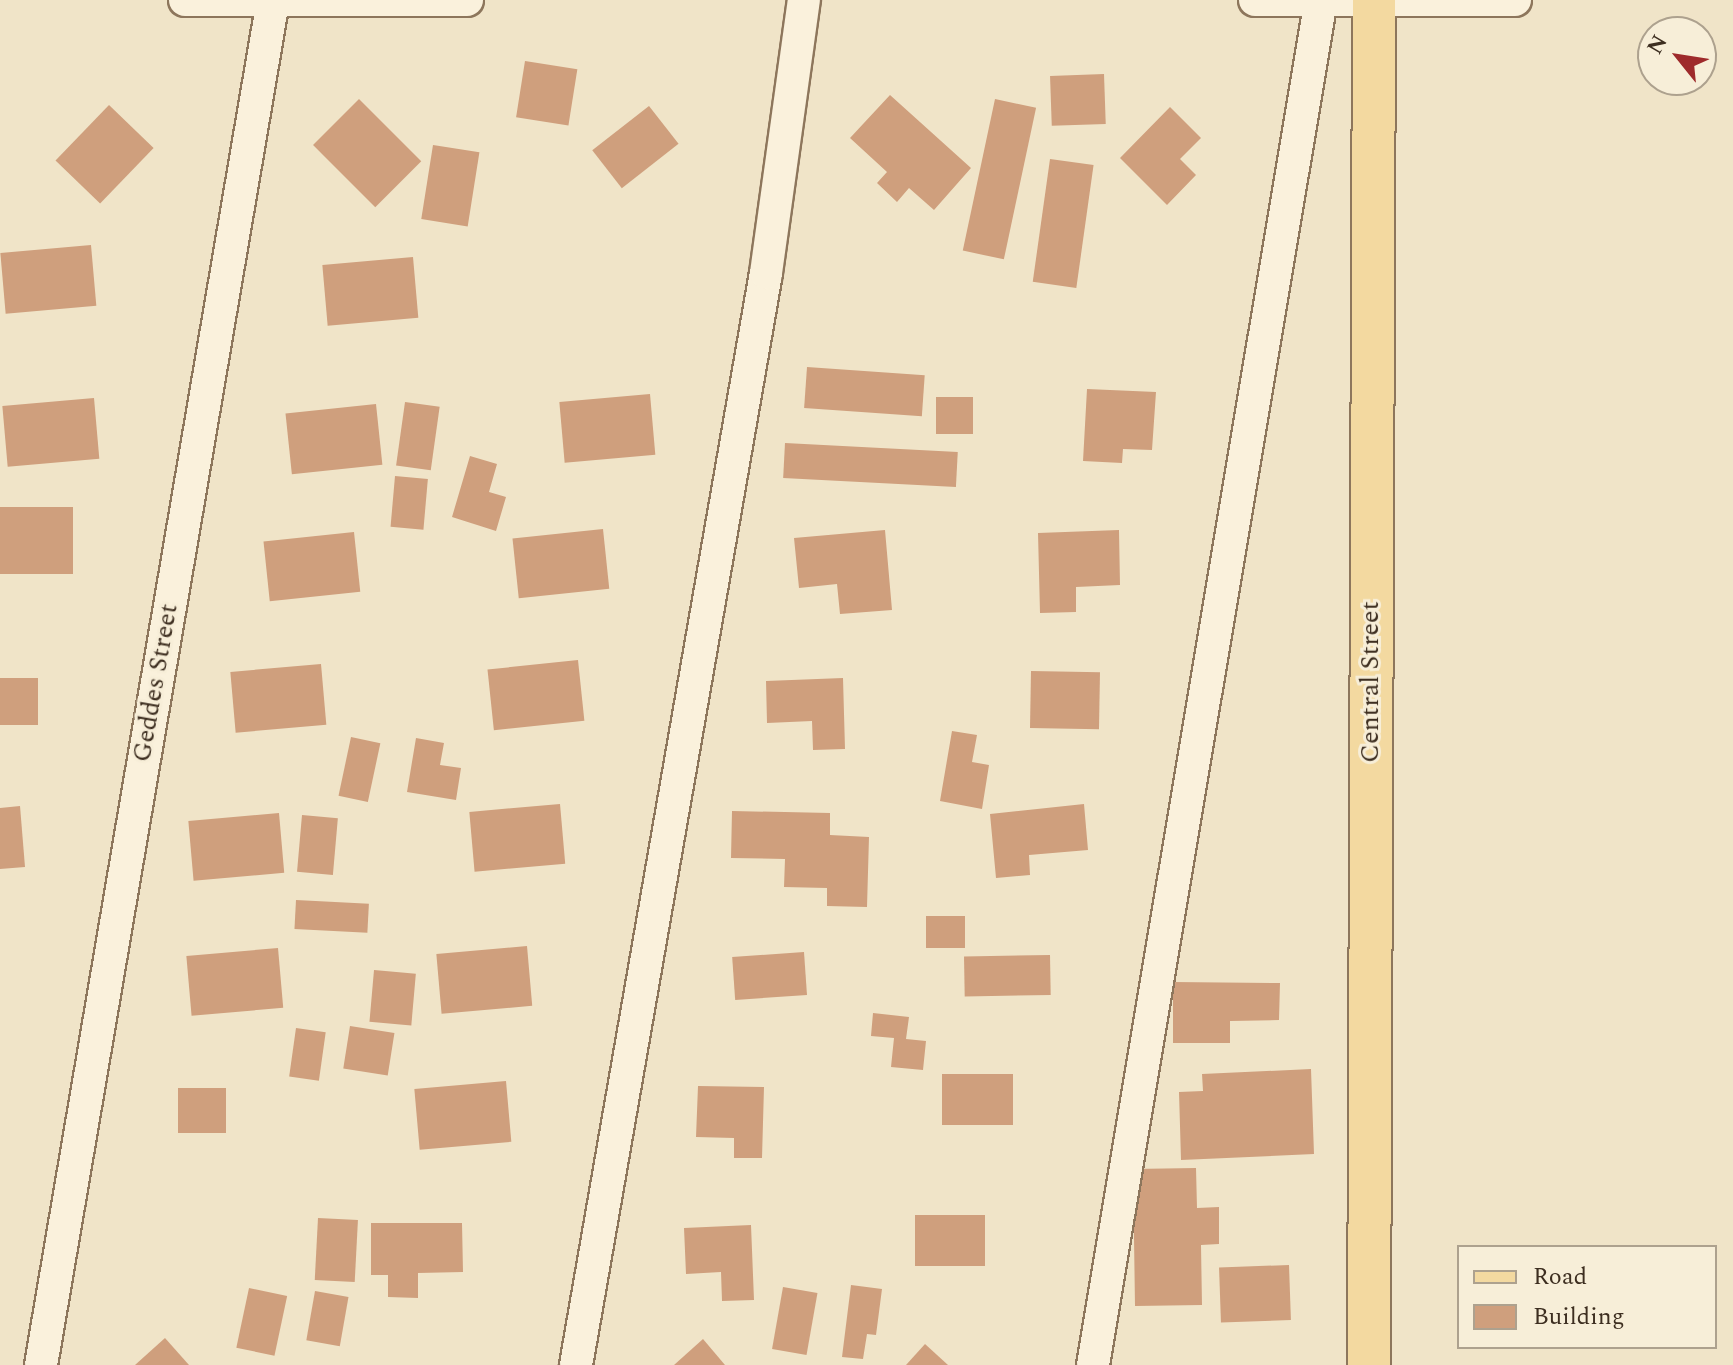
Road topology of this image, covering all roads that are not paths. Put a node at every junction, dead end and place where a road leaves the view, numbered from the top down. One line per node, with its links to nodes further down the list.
1 (185, 0): 2 (street)
2 (273, 0): 3 (street); 9 (street, Geddes Street)
3 (467, 0)
4 (804, 0): 10 (street)
5 (1255, 0): 6 (street)
6 (1321, 0): 8 (street); 11 (street)
7 (1515, 0): 8 (street)
8 (1374, 1): 12 (main road, Central Street)
9 (41, 1365)
10 (576, 1365)
11 (1093, 1365)
12 (1369, 1365)

